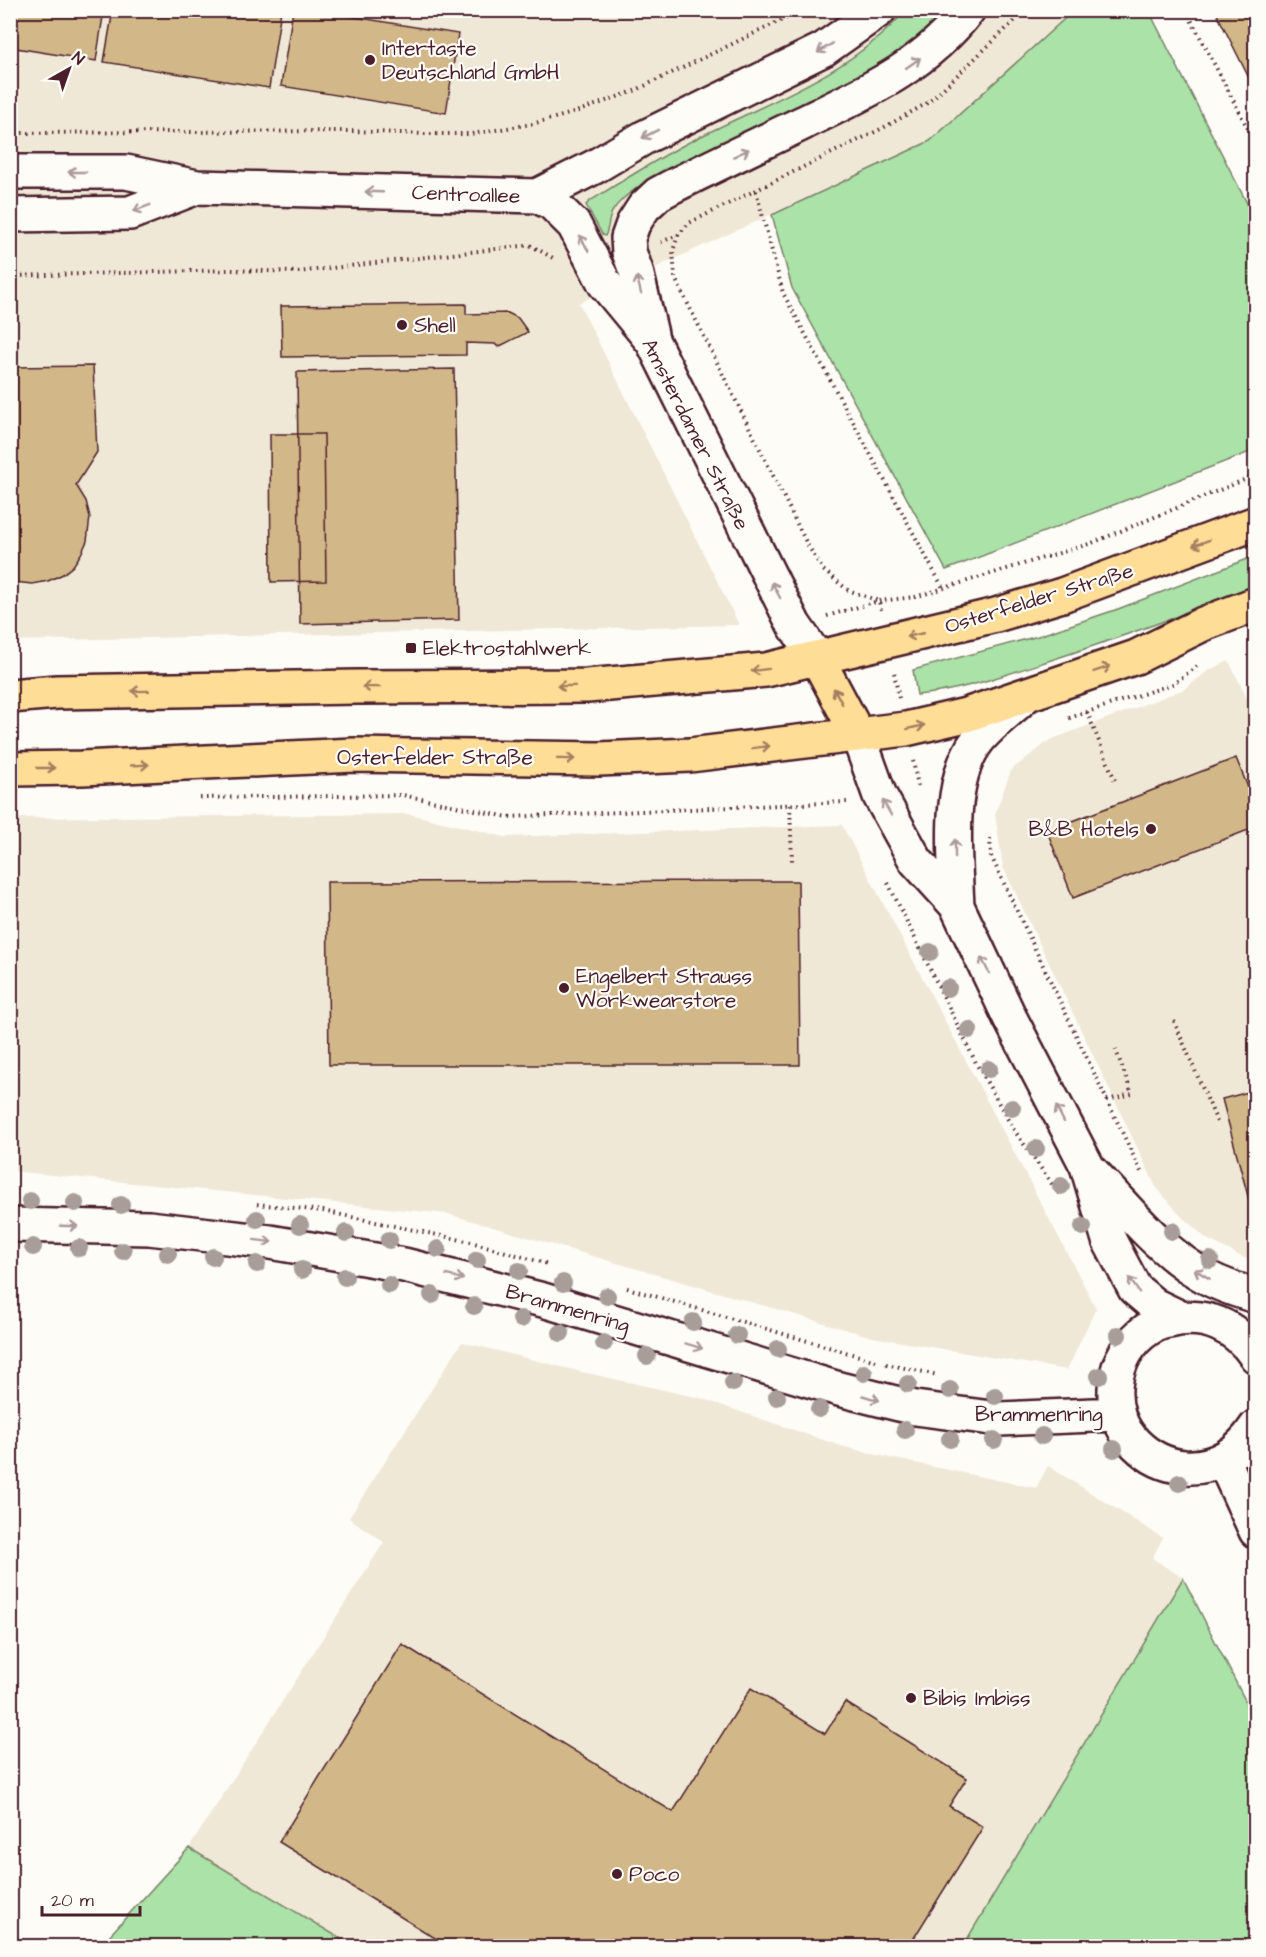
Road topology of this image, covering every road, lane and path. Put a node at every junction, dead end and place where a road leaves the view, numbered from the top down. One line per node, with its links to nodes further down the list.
1 (803, 10): 5 (path)
2 (879, 10): 10 (street, Centroallee, one-way to 10)
3 (968, 10): 13 (street, one-way to 3)
4 (1186, 10): 6 (path)
5 (10, 133)
6 (1256, 144)
7 (10, 172): 8 (street, one-way to 7)
8 (197, 187): 10 (street, Centroallee, one-way to 8); 11 (street, Centroallee, one-way to 11)
9 (756, 191): 16 (path)
10 (537, 196): 13 (street, Amsterdamer Straße, one-way to 10)
11 (10, 215)
12 (678, 235): 17 (path)
13 (652, 342): 19 (street, Amsterdamer Straße, one-way to 13)
14 (1256, 475): 16 (path)
15 (1256, 523): 20 (main road, Osterfelder Straße, one-way to 20)
16 (943, 588): 17 (path)
17 (879, 601): 19 (path); 20 (path)
18 (1256, 604): 24 (main road, Osterfelder Straße, one-way to 18)
19 (794, 625): 21 (street, Amsterdamer Straße)
20 (888, 641): 21 (main road, Osterfelder Straße); 27 (path)
21 (817, 658): 23 (main road, Osterfelder Straße, one-way to 23); 28 (main road, one-way to 21)
22 (1209, 658): 25 (path)
23 (10, 696)
24 (1025, 696): 27 (main road, Osterfelder Straße, one-way to 24); 30 (street, Brammenring)
25 (1087, 712): 26 (path); 31 (path)
26 (1066, 719)
27 (906, 729): 28 (main road, Osterfelder Straße); 32 (path)
28 (858, 735): 29 (main road, Osterfelder Straße, one-way to 28); 33 (street, Brammenring)
29 (10, 769)
30 (962, 774): 32 (path); 41 (street, Brammenring, one-way to 30)
31 (1116, 783)
32 (918, 786): 33 (path)
33 (880, 796): 35 (path); 41 (street, Brammenring, one-way to 33)
34 (189, 798): 36 (path)
35 (845, 803): 36 (path); 37 (path)
36 (790, 805): 39 (path)
37 (851, 812)
38 (990, 833): 44 (path)
39 (792, 861)
40 (888, 882): 48 (path)
41 (957, 906): 46 (street, Brammenring, one-way to 41)
42 (1174, 1021): 45 (path)
43 (1114, 1045): 44 (path)
44 (1107, 1100): 47 (path)
45 (1217, 1122)
46 (1087, 1166): 50 (street, Brammenring, one-way to 46); 51 (street, Brammenring, one-way to 46)
47 (1144, 1180)
48 (1063, 1200)
49 (10, 1225): 53 (street, Brammenring, one-way to 53)
50 (1256, 1296)
51 (1181, 1318): 52 (street, Brammenring); 53 (street, Brammenring)
52 (1254, 1351)
53 (1118, 1414): 55 (street, Brammenring)
54 (1256, 1427): 55 (street, Brammenring)
55 (1223, 1459): 56 (street)
56 (1256, 1531)

